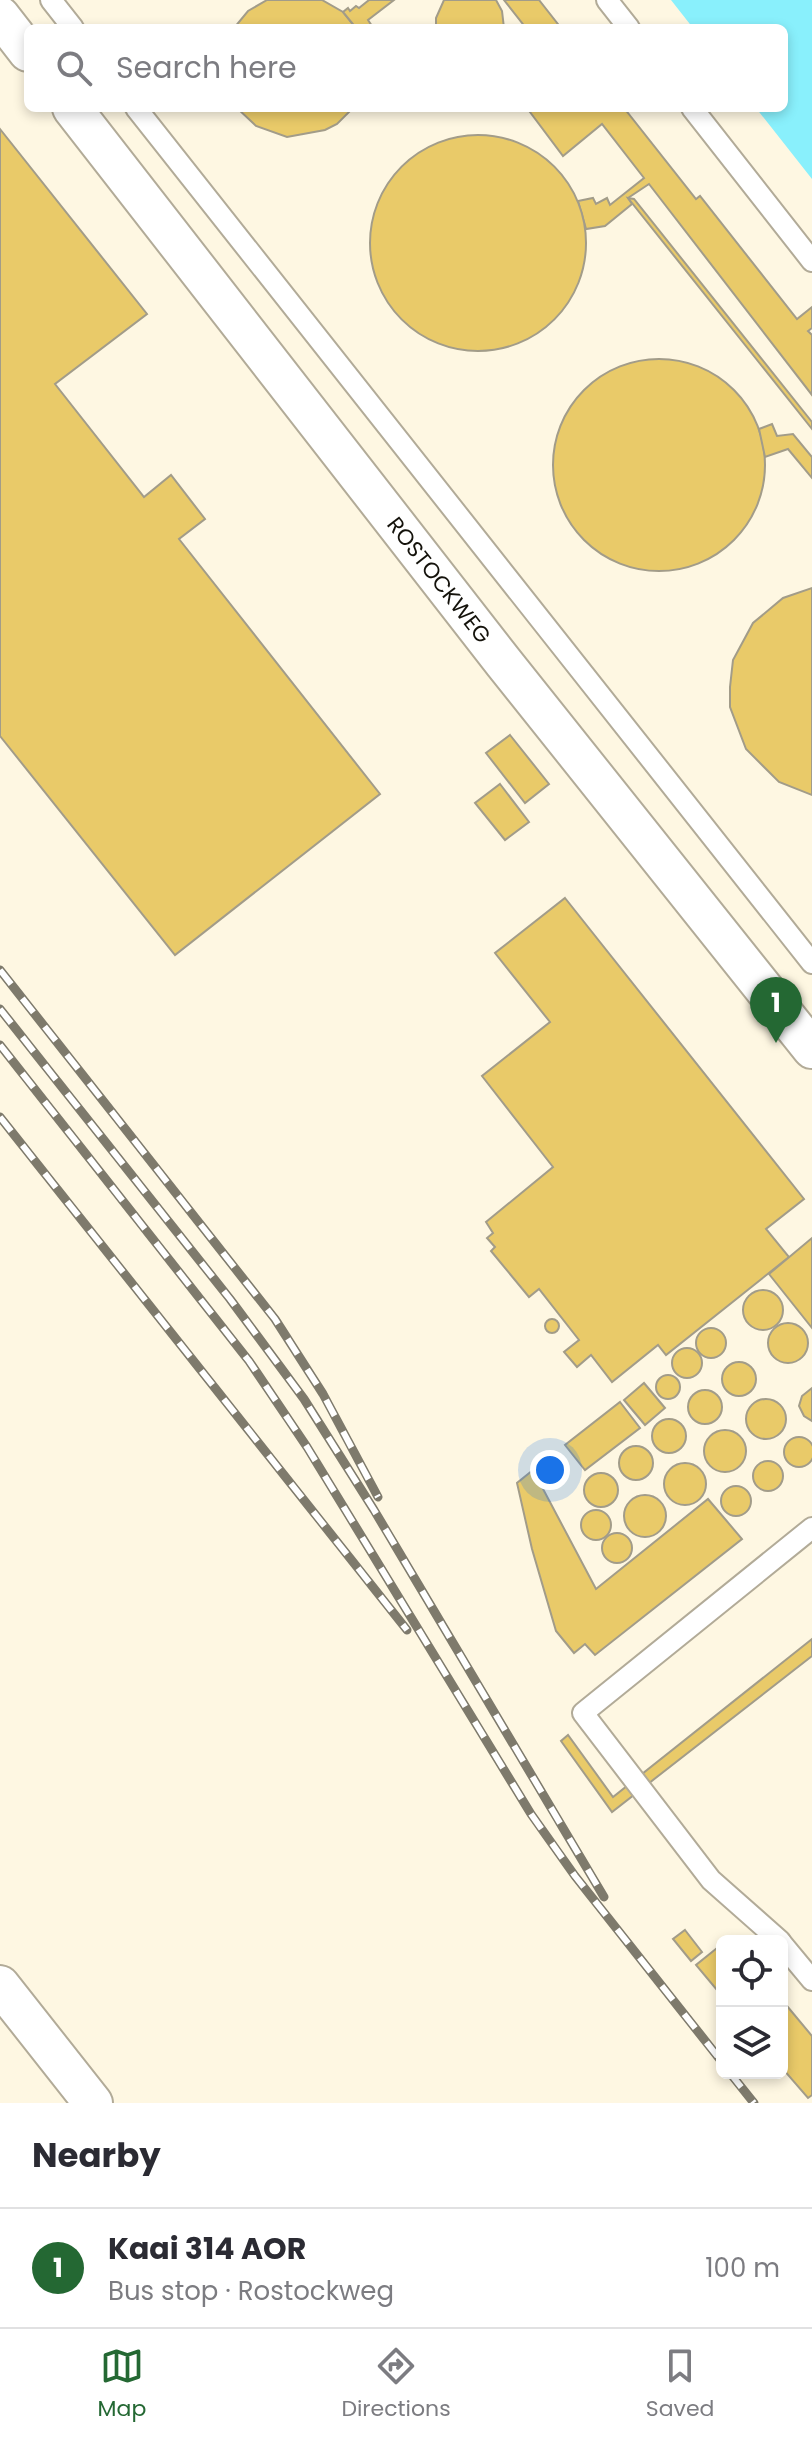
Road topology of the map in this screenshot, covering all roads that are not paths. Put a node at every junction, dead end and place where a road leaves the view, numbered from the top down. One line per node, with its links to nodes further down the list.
1 (51, 0): 4 (lane)
2 (607, 0): 5 (lane)
3 (0, 16): 6 (street)
4 (70, 24)
5 (626, 24)
6 (24, 47)
7 (75, 112): 12 (street, ROSTOCKWEG)
8 (139, 112): 11 (lane)
9 (695, 112): 10 (lane)
10 (812, 261)
11 (812, 963)
12 (812, 1049)
13 (812, 1528): 14 (lane)
14 (773, 1935)
15 (788, 1951): 16 (lane)
16 (812, 1980)
17 (0, 1985): 18 (street)
18 (93, 2103)

